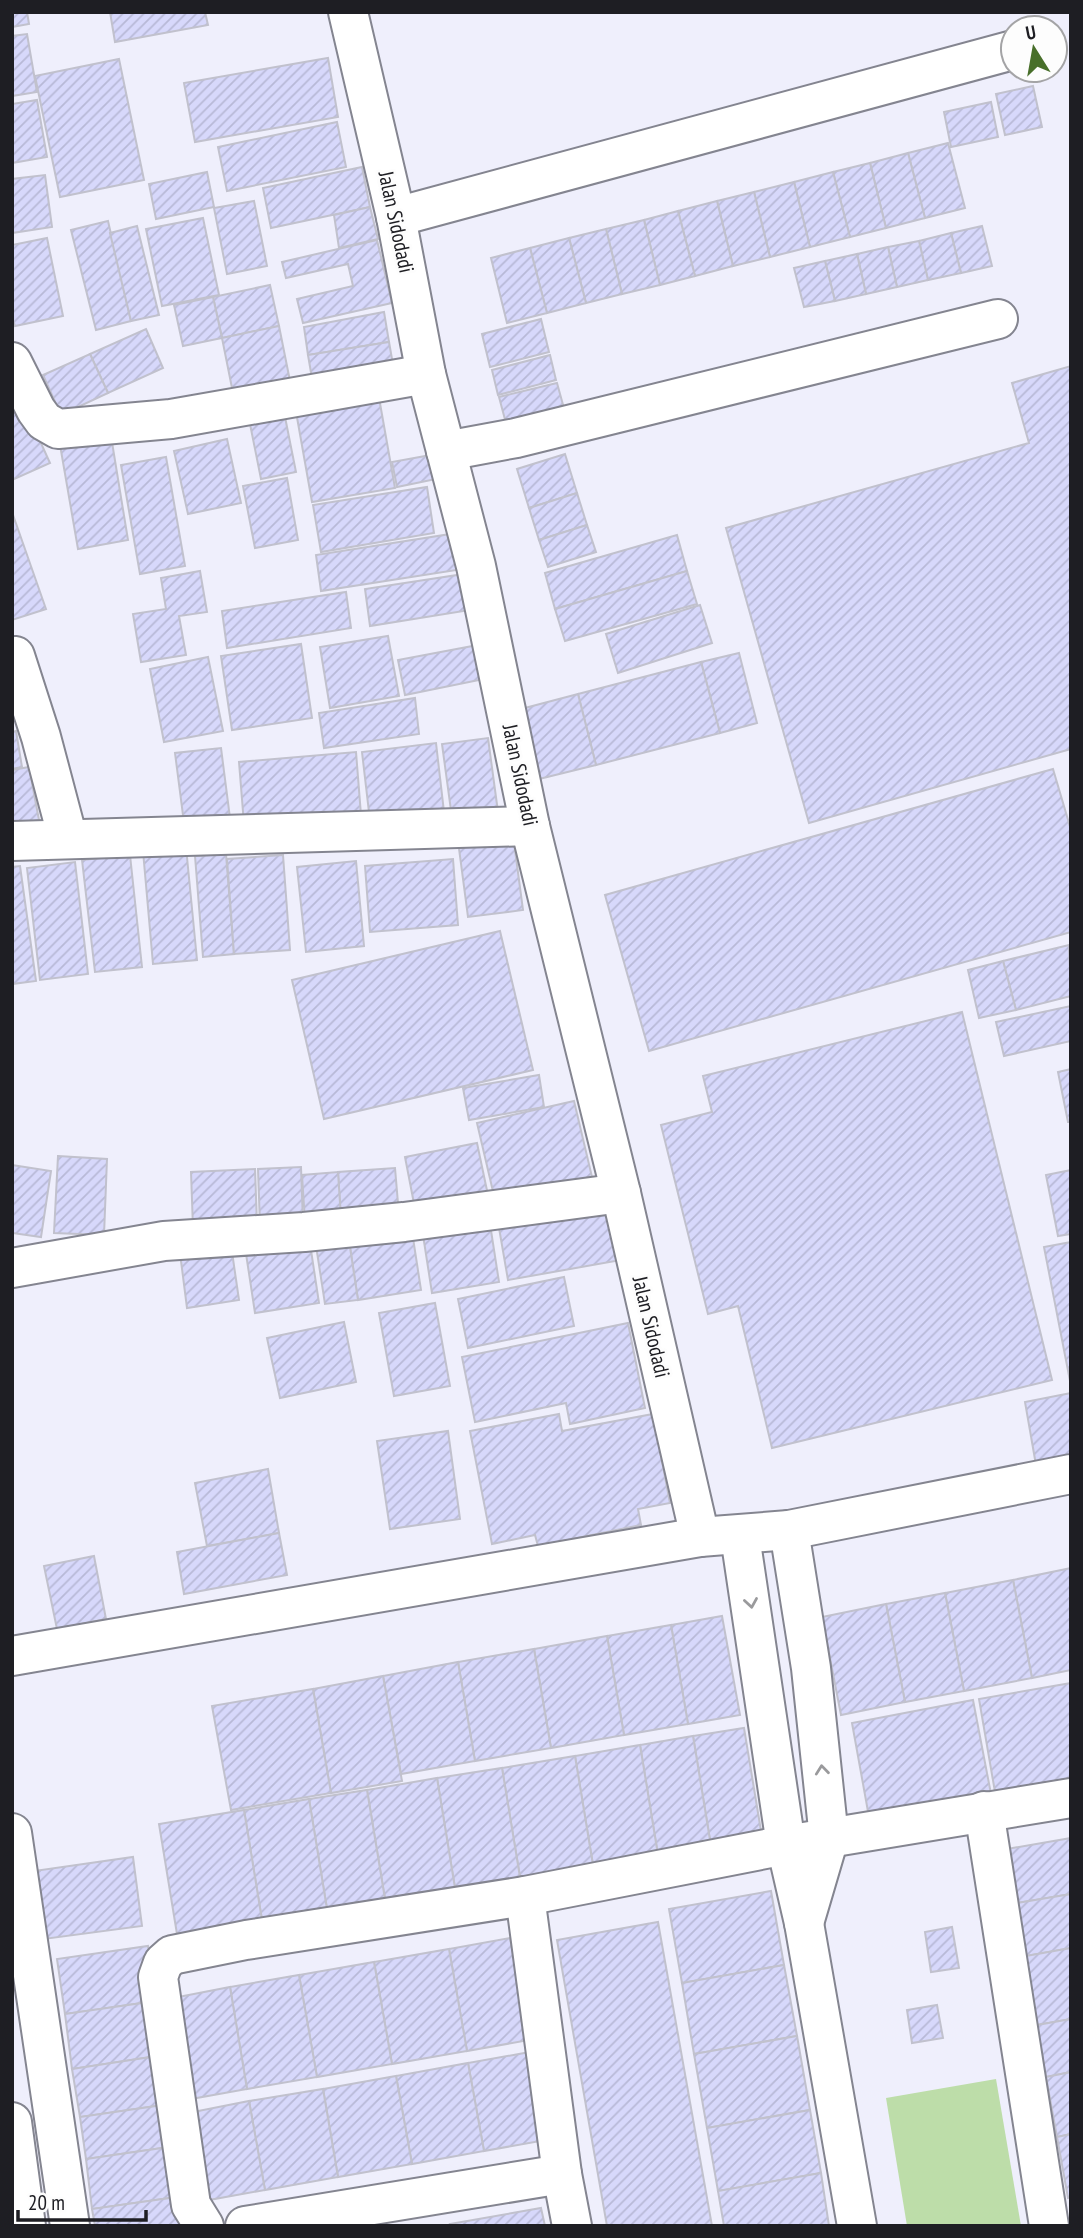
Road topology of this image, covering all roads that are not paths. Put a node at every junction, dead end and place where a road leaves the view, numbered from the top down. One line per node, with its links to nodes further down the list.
1 (348, 12): 3 (street, Jalan Sidodadi)
2 (999, 54): 3 (street)
3 (396, 217): 6 (street, Jalan Sidodadi)
4 (998, 319): 7 (street)
5 (12, 362): 6 (street)
6 (426, 374): 7 (street, Jalan Sidodadi)
7 (446, 452): 9 (street, Jalan Sidodadi)
8 (15, 656): 10 (street)
9 (530, 825): 10 (street); 12 (street, Jalan Sidodadi)
10 (68, 839): 11 (street)
11 (12, 841)
12 (621, 1193): 13 (street); 17 (street, Jalan Sidodadi)
13 (12, 1268)
14 (1071, 1474): 15 (street)
15 (789, 1530): 16 (street); 19 (street)
16 (740, 1536): 17 (street); 20 (street, one-way to 20)
17 (700, 1537): 18 (street)
18 (12, 1656)
19 (811, 1668): 20 (street); 24 (street, one-way to 19)
20 (762, 1681): 25 (street)
21 (1071, 1798): 22 (street)
22 (985, 1811): 24 (street); 37 (street)
23 (12, 1833): 32 (street)
24 (829, 1838): 25 (street); 27 (street)
25 (786, 1845): 26 (street); 27 (street)
26 (525, 1896): 29 (street); 33 (street)
27 (804, 1923): 36 (street)
28 (12, 2122): 31 (street)
29 (562, 2174): 30 (street); 35 (street)
30 (302, 2221): 34 (street)
31 (26, 2226)
32 (70, 2226)
33 (204, 2226)
34 (245, 2226)
35 (572, 2226)
36 (857, 2226)
37 (1049, 2226)

